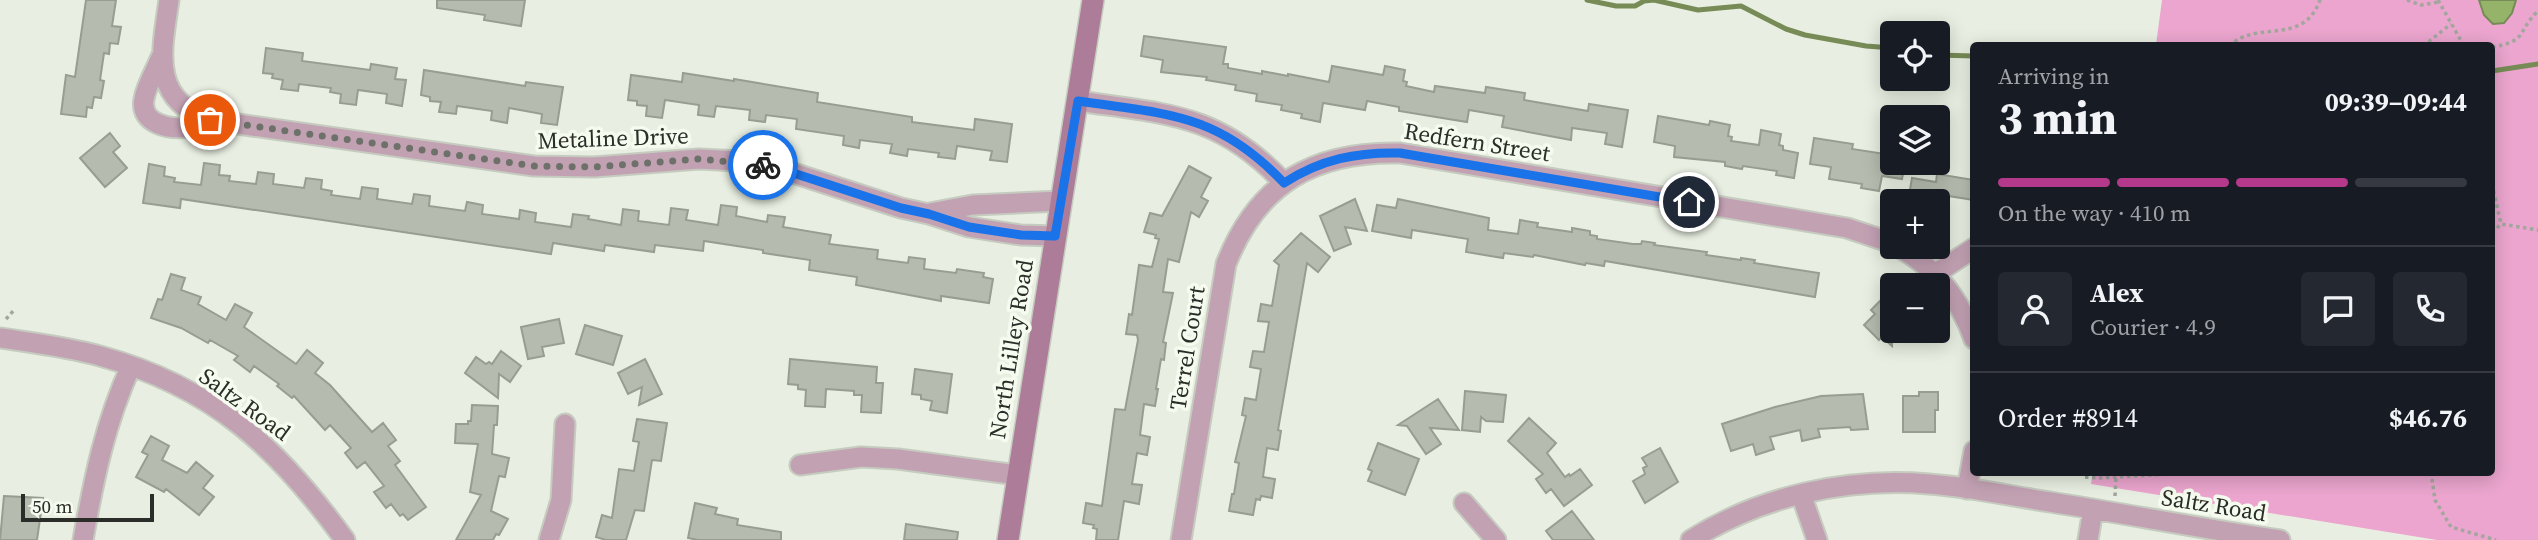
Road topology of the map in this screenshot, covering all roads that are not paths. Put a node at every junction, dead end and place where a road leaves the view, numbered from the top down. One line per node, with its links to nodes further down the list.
1 (169, 0): 3 (street, Metaline Drive)
2 (1093, 0): 4 (street, North Lilley Road)
3 (161, 57): 5 (street, Metaline Drive); 5 (street, Metaline Drive)
4 (1078, 101): 6 (street); 7 (street, North Lilley Road)
5 (210, 120): 8 (street, Metaline Drive)
6 (1284, 183): 10 (street, Redfern Street); 31 (street, Terrel Court)
7 (1061, 201): 8 (street, Metaline Drive); 9 (street, North Lilley Road)
8 (929, 214): 9 (street, Metaline Drive)
9 (1055, 236): 22 (street, North Lilley Road)
10 (1880, 239)
11 (1970, 251): 14 (street)
12 (1914, 259): 13 (street)
13 (1934, 273)
14 (1936, 273)
15 (1950, 292): 16 (street)
16 (1969, 312)
17 (1, 328): 18 (street, Saltz Road)
18 (131, 366): 27 (street); 28 (street, Saltz Road)
19 (565, 424): 29 (street)
20 (800, 465): 22 (street)
21 (1970, 473): 23 (street)
22 (1018, 475): 30 (street, North Lilley Road)
23 (1967, 489): 24 (street, Saltz Road); 26 (street, Saltz Road)
24 (1801, 494): 33 (street, Saltz Road); 34 (street)
25 (1464, 503): 32 (street)
26 (2093, 509): 35 (street); 36 (street, Saltz Road)
27 (83, 540)
28 (345, 540)
29 (549, 540)
30 (1008, 540)
31 (1181, 540)
32 (1496, 540)
33 (1691, 540)
34 (1817, 540)
35 (2088, 540)
36 (2280, 540)

